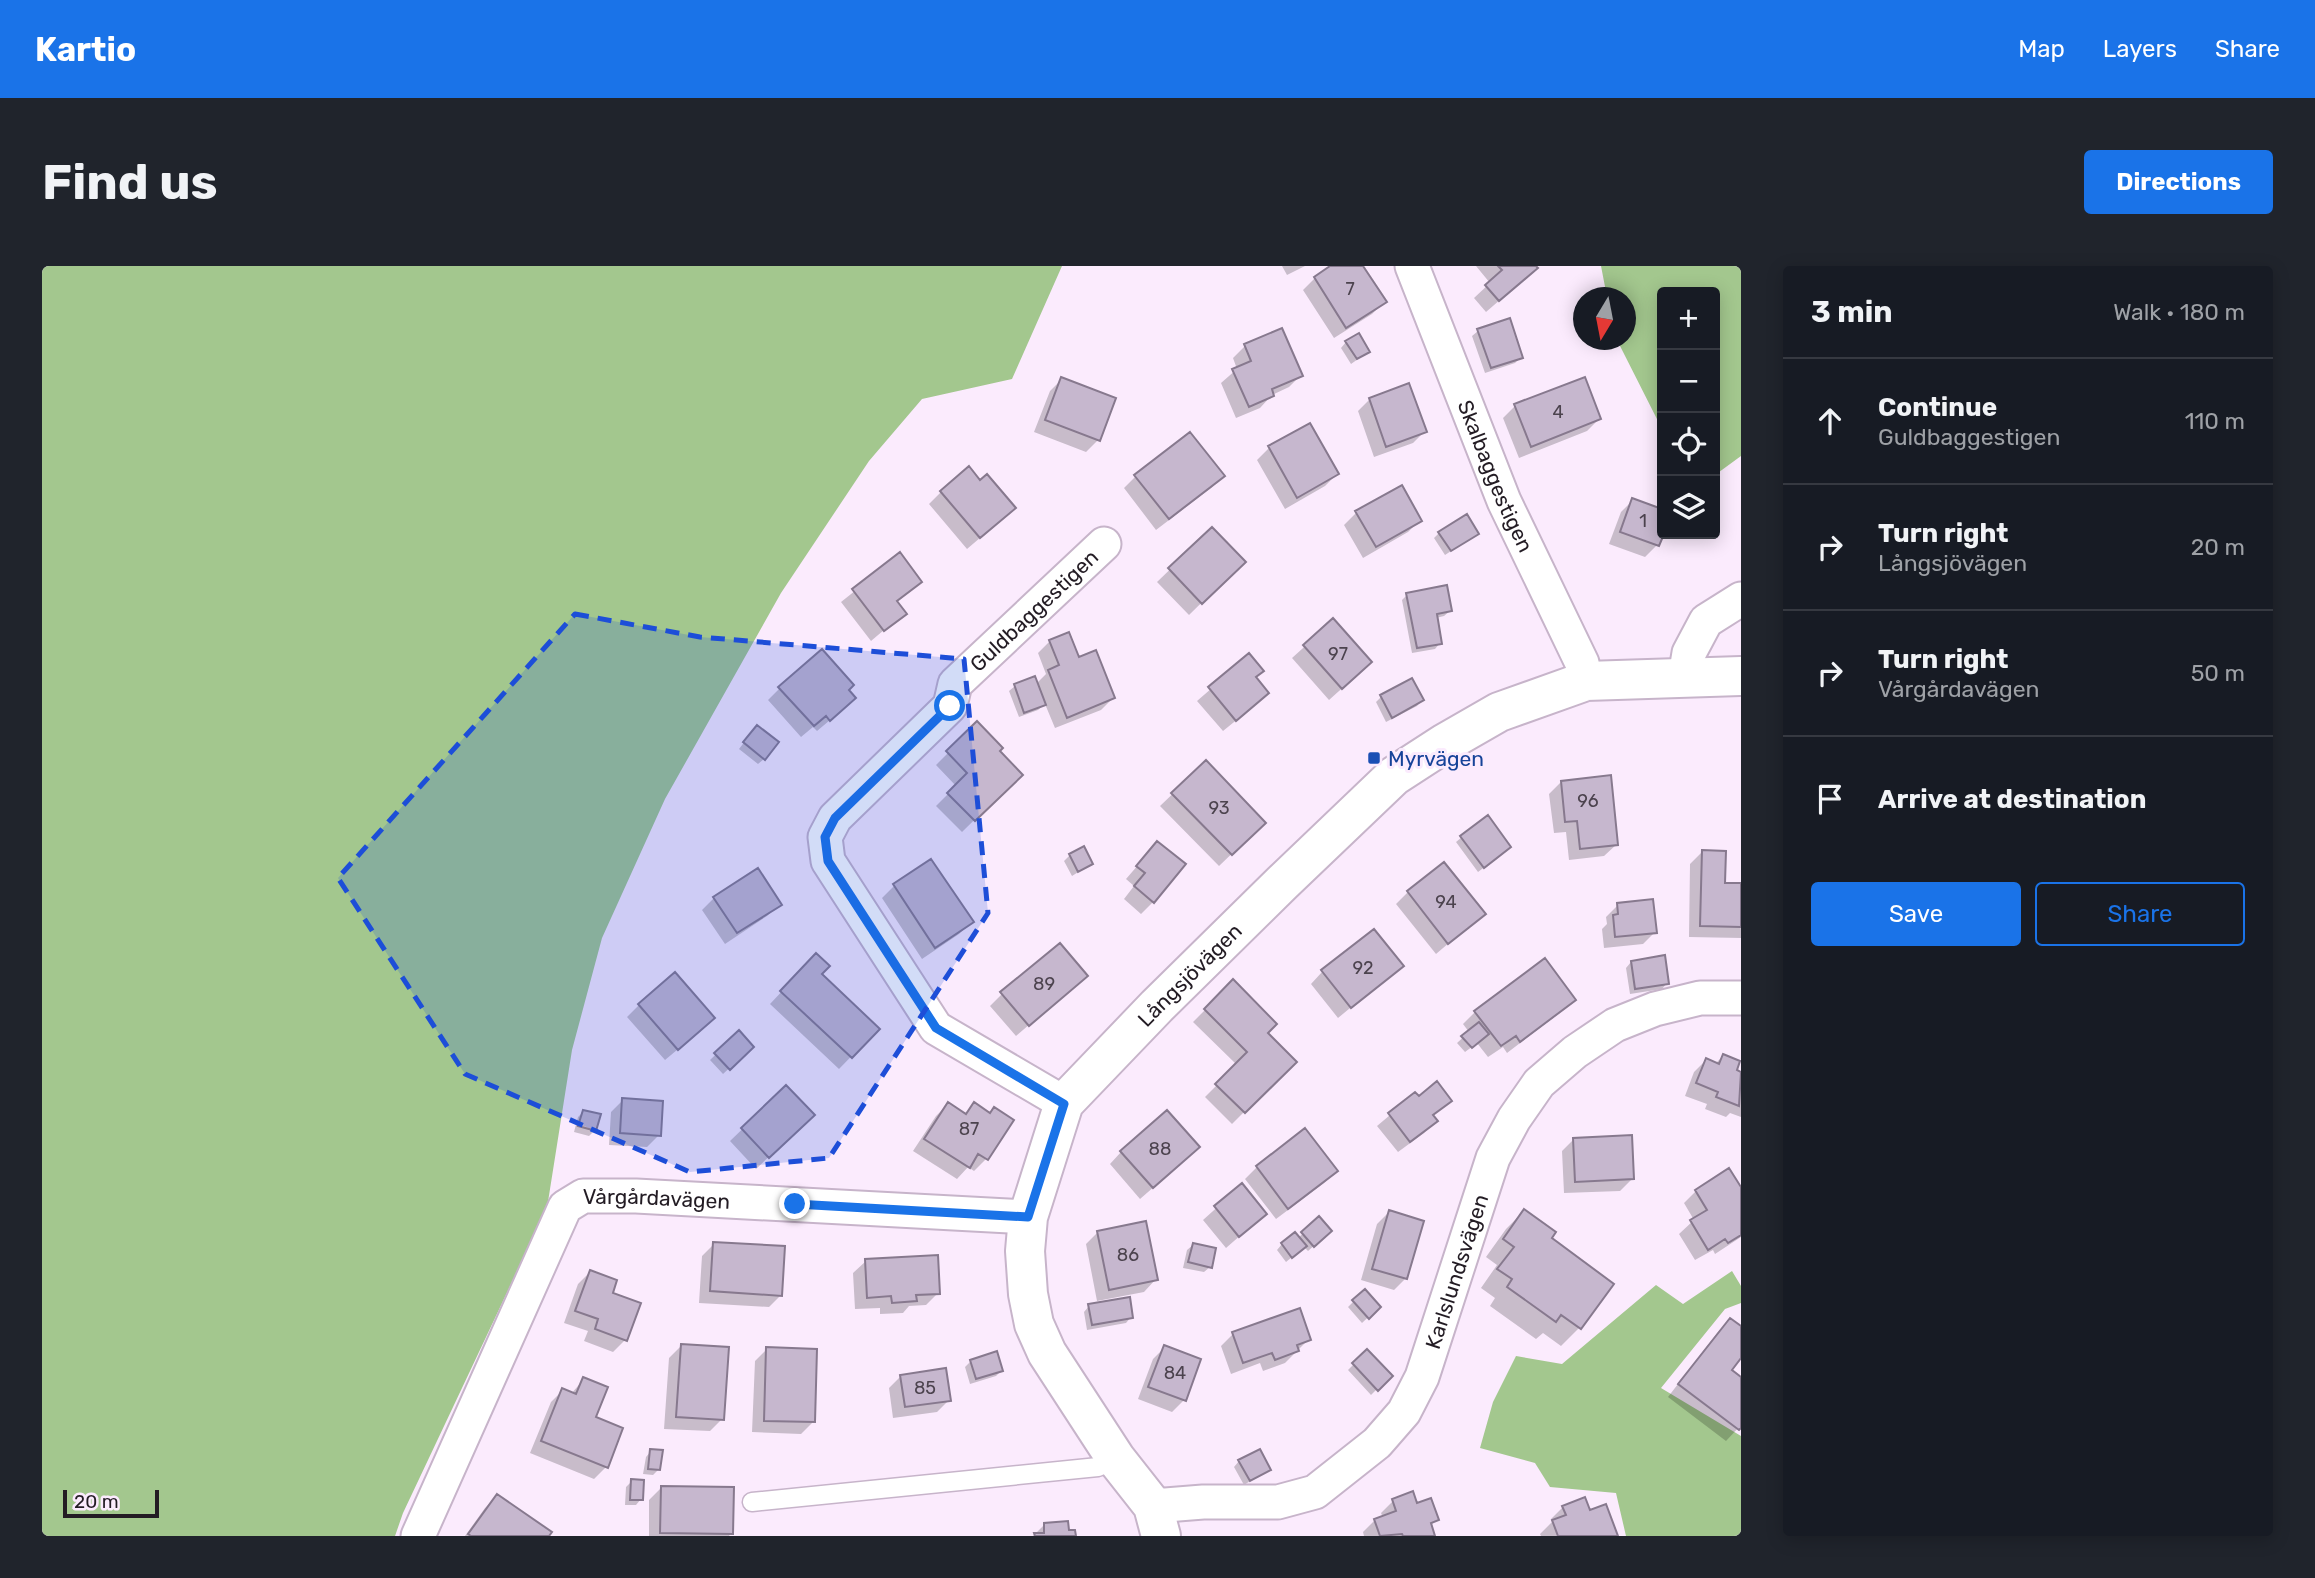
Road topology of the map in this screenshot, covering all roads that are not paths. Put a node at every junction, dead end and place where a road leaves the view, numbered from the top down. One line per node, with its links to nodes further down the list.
1 (1412, 266): 6 (street, Skalbaggestigen)
2 (1104, 544): 8 (street, Guldbaggestigen)
3 (1741, 599): 5 (street)
4 (1741, 676): 5 (street, Långsjövägen)
5 (1685, 677): 6 (street, Långsjövägen)
6 (1586, 681): 8 (street, Långsjövägen)
7 (1741, 998): 12 (street, Karlslundsvägen)
8 (1064, 1104): 9 (street, Långsjövägen)
9 (1028, 1217): 10 (street, Långsjövägen); 13 (street, Vårgårdavägen)
10 (1116, 1459): 11 (lane); 12 (street, Långsjövägen)
11 (751, 1502)
12 (1157, 1521)
13 (418, 1536)

